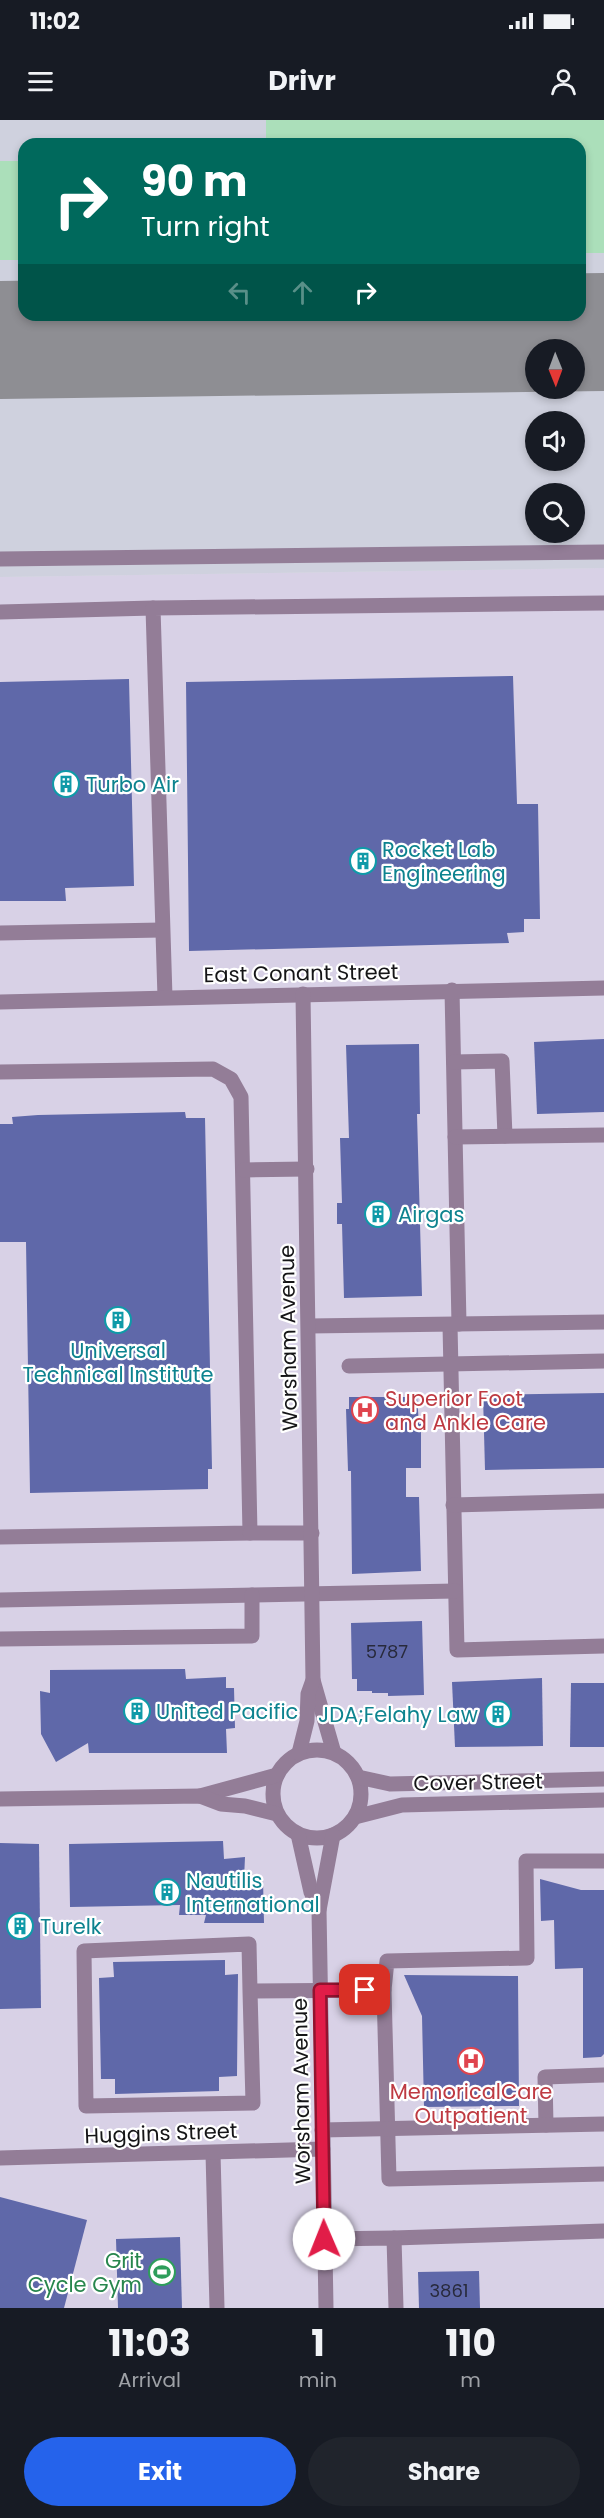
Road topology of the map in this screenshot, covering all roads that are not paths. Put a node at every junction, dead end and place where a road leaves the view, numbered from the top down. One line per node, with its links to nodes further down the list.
1 (604, 552): 2 (street)
2 (0, 560)
3 (604, 603): 4 (street)
4 (153, 608): 5 (street); 6 (street)
5 (0, 612)
6 (162, 930): 7 (street); 11 (street)
7 (0, 933)
8 (604, 988): 9 (street, East Conant Street)
9 (452, 990): 10 (street, East Conant Street); 13 (street)
10 (303, 994): 11 (street, East Conant Street); 18 (street, Worsham Avenue)
11 (165, 997): 12 (street, East Conant Street)
12 (0, 1002)
13 (454, 1062): 16 (street); 17 (street)
14 (0, 1072): 19 (street)
15 (604, 1135): 17 (street)
16 (455, 1137): 17 (street); 21 (street)
17 (505, 1137)
18 (307, 1169): 19 (street); 22 (street, Worsham Avenue)
19 (244, 1170): 28 (street)
20 (604, 1322): 21 (street)
21 (455, 1324): 22 (street); 24 (street)
22 (309, 1326): 29 (street, Worsham Avenue)
23 (604, 1361): 24 (street)
24 (451, 1364): 25 (street); 27 (street)
25 (349, 1366)
26 (604, 1501): 27 (street)
27 (453, 1505): 31 (street)
28 (250, 1533): 29 (street); 30 (street)
29 (312, 1533): 32 (street, Worsham Avenue)
30 (0, 1538)
31 (455, 1591): 32 (street); 36 (street)
32 (313, 1594): 33 (street); 37 (street, Worsham Avenue)
33 (252, 1595): 34 (street); 35 (street)
34 (0, 1600)
35 (0, 1639)
36 (604, 1646)
37 (313, 1680): 38 (street, Worsham Avenue); 39 (street, Worsham Avenue)
38 (300, 1753): 39 (street); 40 (street)
39 (334, 1753): 41 (street)
40 (277, 1775): 43 (street); 46 (street)
41 (358, 1777): 42 (street, Cover Street); 47 (street)
42 (604, 1779)
43 (200, 1796): 44 (street); 46 (street)
44 (0, 1799)
45 (604, 1800): 47 (street, Cover Street)
46 (277, 1814): 48 (street)
47 (355, 1817): 49 (street)
48 (298, 1834): 49 (street); 51 (street, Worsham Avenue)
49 (333, 1835): 51 (street, Worsham Avenue)
50 (604, 1861): 53 (street)
51 (319, 1910): 52 (street, Worsham Avenue)
52 (320, 1990): 53 (street); 54 (street); 58 (street, Worsham Avenue)
53 (384, 1990): 59 (street)
54 (250, 1991): 54 (street)
55 (604, 2075): 57 (street)
56 (604, 2124): 57 (street)
57 (546, 2125): 59 (street)
58 (322, 2130): 59 (street); 60 (street, Worsham Avenue)
59 (387, 2130): 63 (street)
60 (322, 2149): 61 (street, Huggins Street); 66 (street, Worsham Avenue)
61 (213, 2152): 62 (street, Huggins Street); 67 (street)
62 (0, 2158)
63 (604, 2174)
64 (604, 2231): 65 (street)
65 (394, 2238): 66 (street); 69 (street)
66 (324, 2239): 68 (street, Worsham Avenue)
67 (217, 2308)
68 (326, 2308)
69 (396, 2308)

